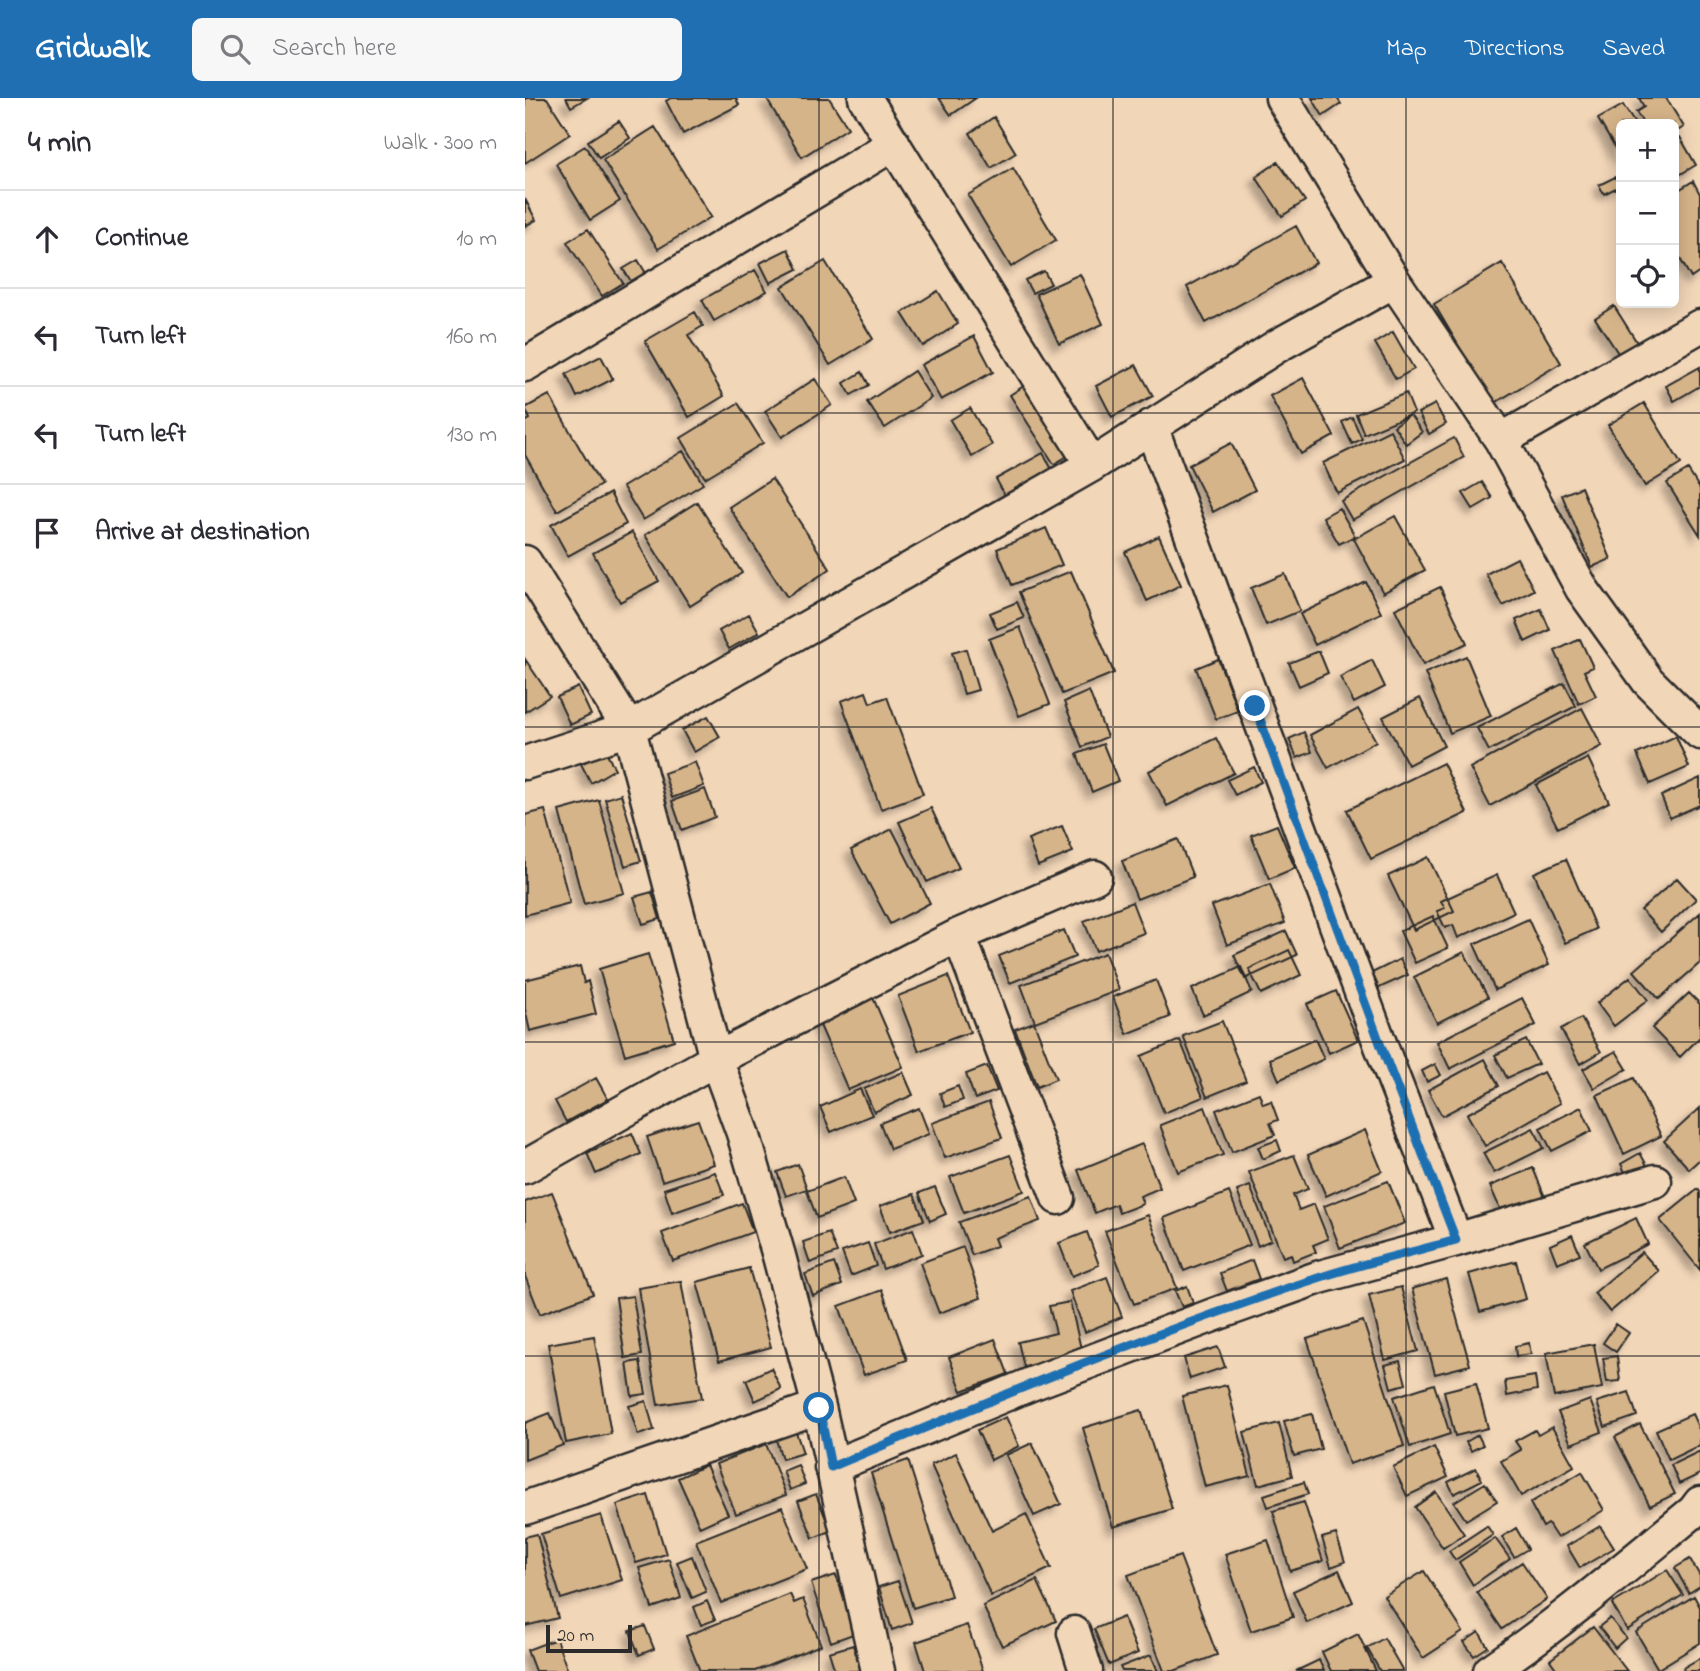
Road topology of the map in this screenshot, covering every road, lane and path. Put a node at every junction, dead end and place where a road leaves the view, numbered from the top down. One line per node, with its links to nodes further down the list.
1 (866, 98): 3 (street)
2 (1282, 98): 4 (street)
3 (894, 144): 6 (street); 9 (street)
4 (1394, 281): 7 (street); 8 (street)
5 (1700, 326): 8 (street)
6 (525, 365)
7 (1151, 426): 9 (street); 20 (street)
8 (1501, 440): 12 (street)
9 (1092, 465): 11 (street)
10 (525, 562): 11 (street)
11 (629, 729): 13 (street); 16 (street)
12 (1700, 733)
13 (525, 763)
14 (1095, 877): 15 (street)
15 (959, 935): 16 (street); 19 (street)
16 (716, 1059): 17 (street); 21 (street)
17 (525, 1167)
18 (1655, 1181): 20 (street)
19 (1058, 1198)
20 (1456, 1240): 22 (street)
21 (819, 1408): 22 (street); 23 (street)
22 (831, 1467): 26 (street)
23 (525, 1508)
24 (1698, 1513): 28 (street)
25 (1074, 1633): 27 (street)
26 (878, 1671)
27 (1086, 1671)
28 (1490, 1671)

